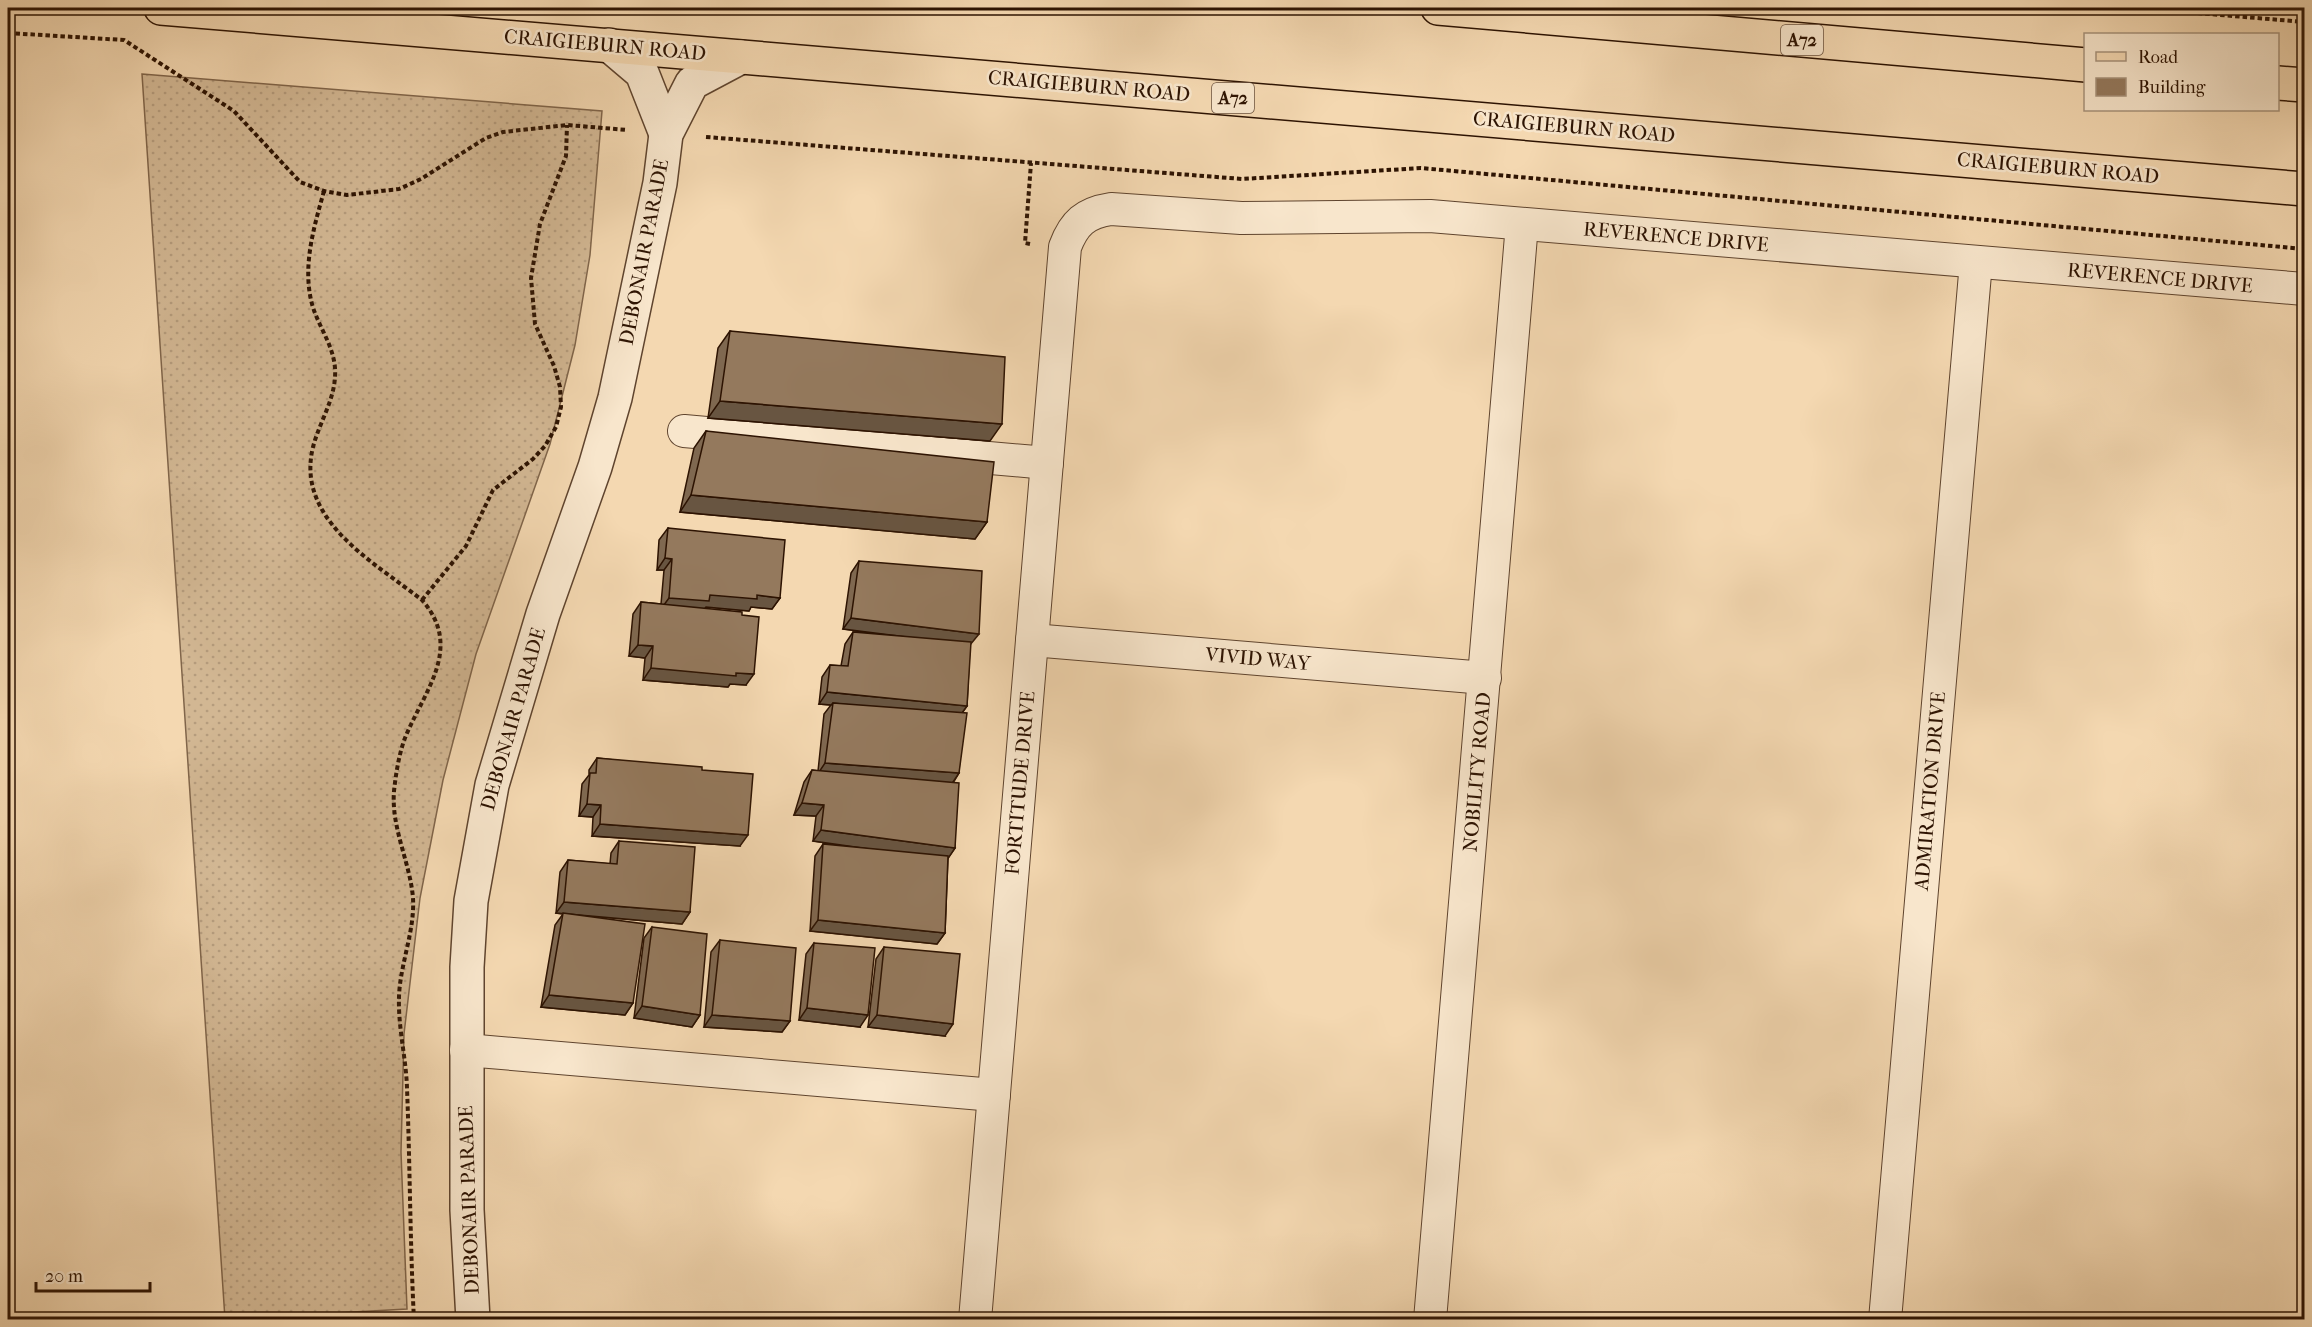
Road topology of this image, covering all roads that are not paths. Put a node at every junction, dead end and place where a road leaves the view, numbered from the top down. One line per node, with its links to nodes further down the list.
1 (161, 8): 4 (main road, CRAIGIEBURN ROAD / A72)
2 (1438, 8): 3 (main road, A72)
3 (1519, 11): 6 (main road, A72)
4 (609, 45): 5 (main road, CRAIGIEBURN ROAD / A72); 9 (street)
5 (741, 57): 9 (street); 10 (main road, CRAIGIEBURN ROAD / A72)
6 (2084, 65)
7 (2279, 83): 8 (main road)
8 (2304, 85)
9 (666, 134): 19 (street, DEBONAIR PARADE)
10 (2304, 189)
11 (1522, 224): 12 (street, REVERENCE DRIVE); 13 (street, REVERENCE DRIVE); 18 (street, NOBILITY ROAD)
12 (1065, 247): 16 (street, FORTITUDE DRIVE)
13 (1976, 262): 14 (street, REVERENCE DRIVE); 24 (street, ADMIRATION DRIVE)
14 (2304, 289)
15 (684, 431): 16 (street)
16 (1047, 463): 17 (street, FORTITUDE DRIVE)
17 (1032, 640): 18 (street, VIVID WAY); 20 (street, FORTITUDE DRIVE)
18 (1485, 678): 23 (street, NOBILITY ROAD)
19 (466, 1050): 20 (street); 21 (street, DEBONAIR PARADE)
20 (994, 1095): 22 (street, FORTITUDE DRIVE)
21 (473, 1320)
22 (975, 1320)
23 (1430, 1320)
24 (1884, 1320)

